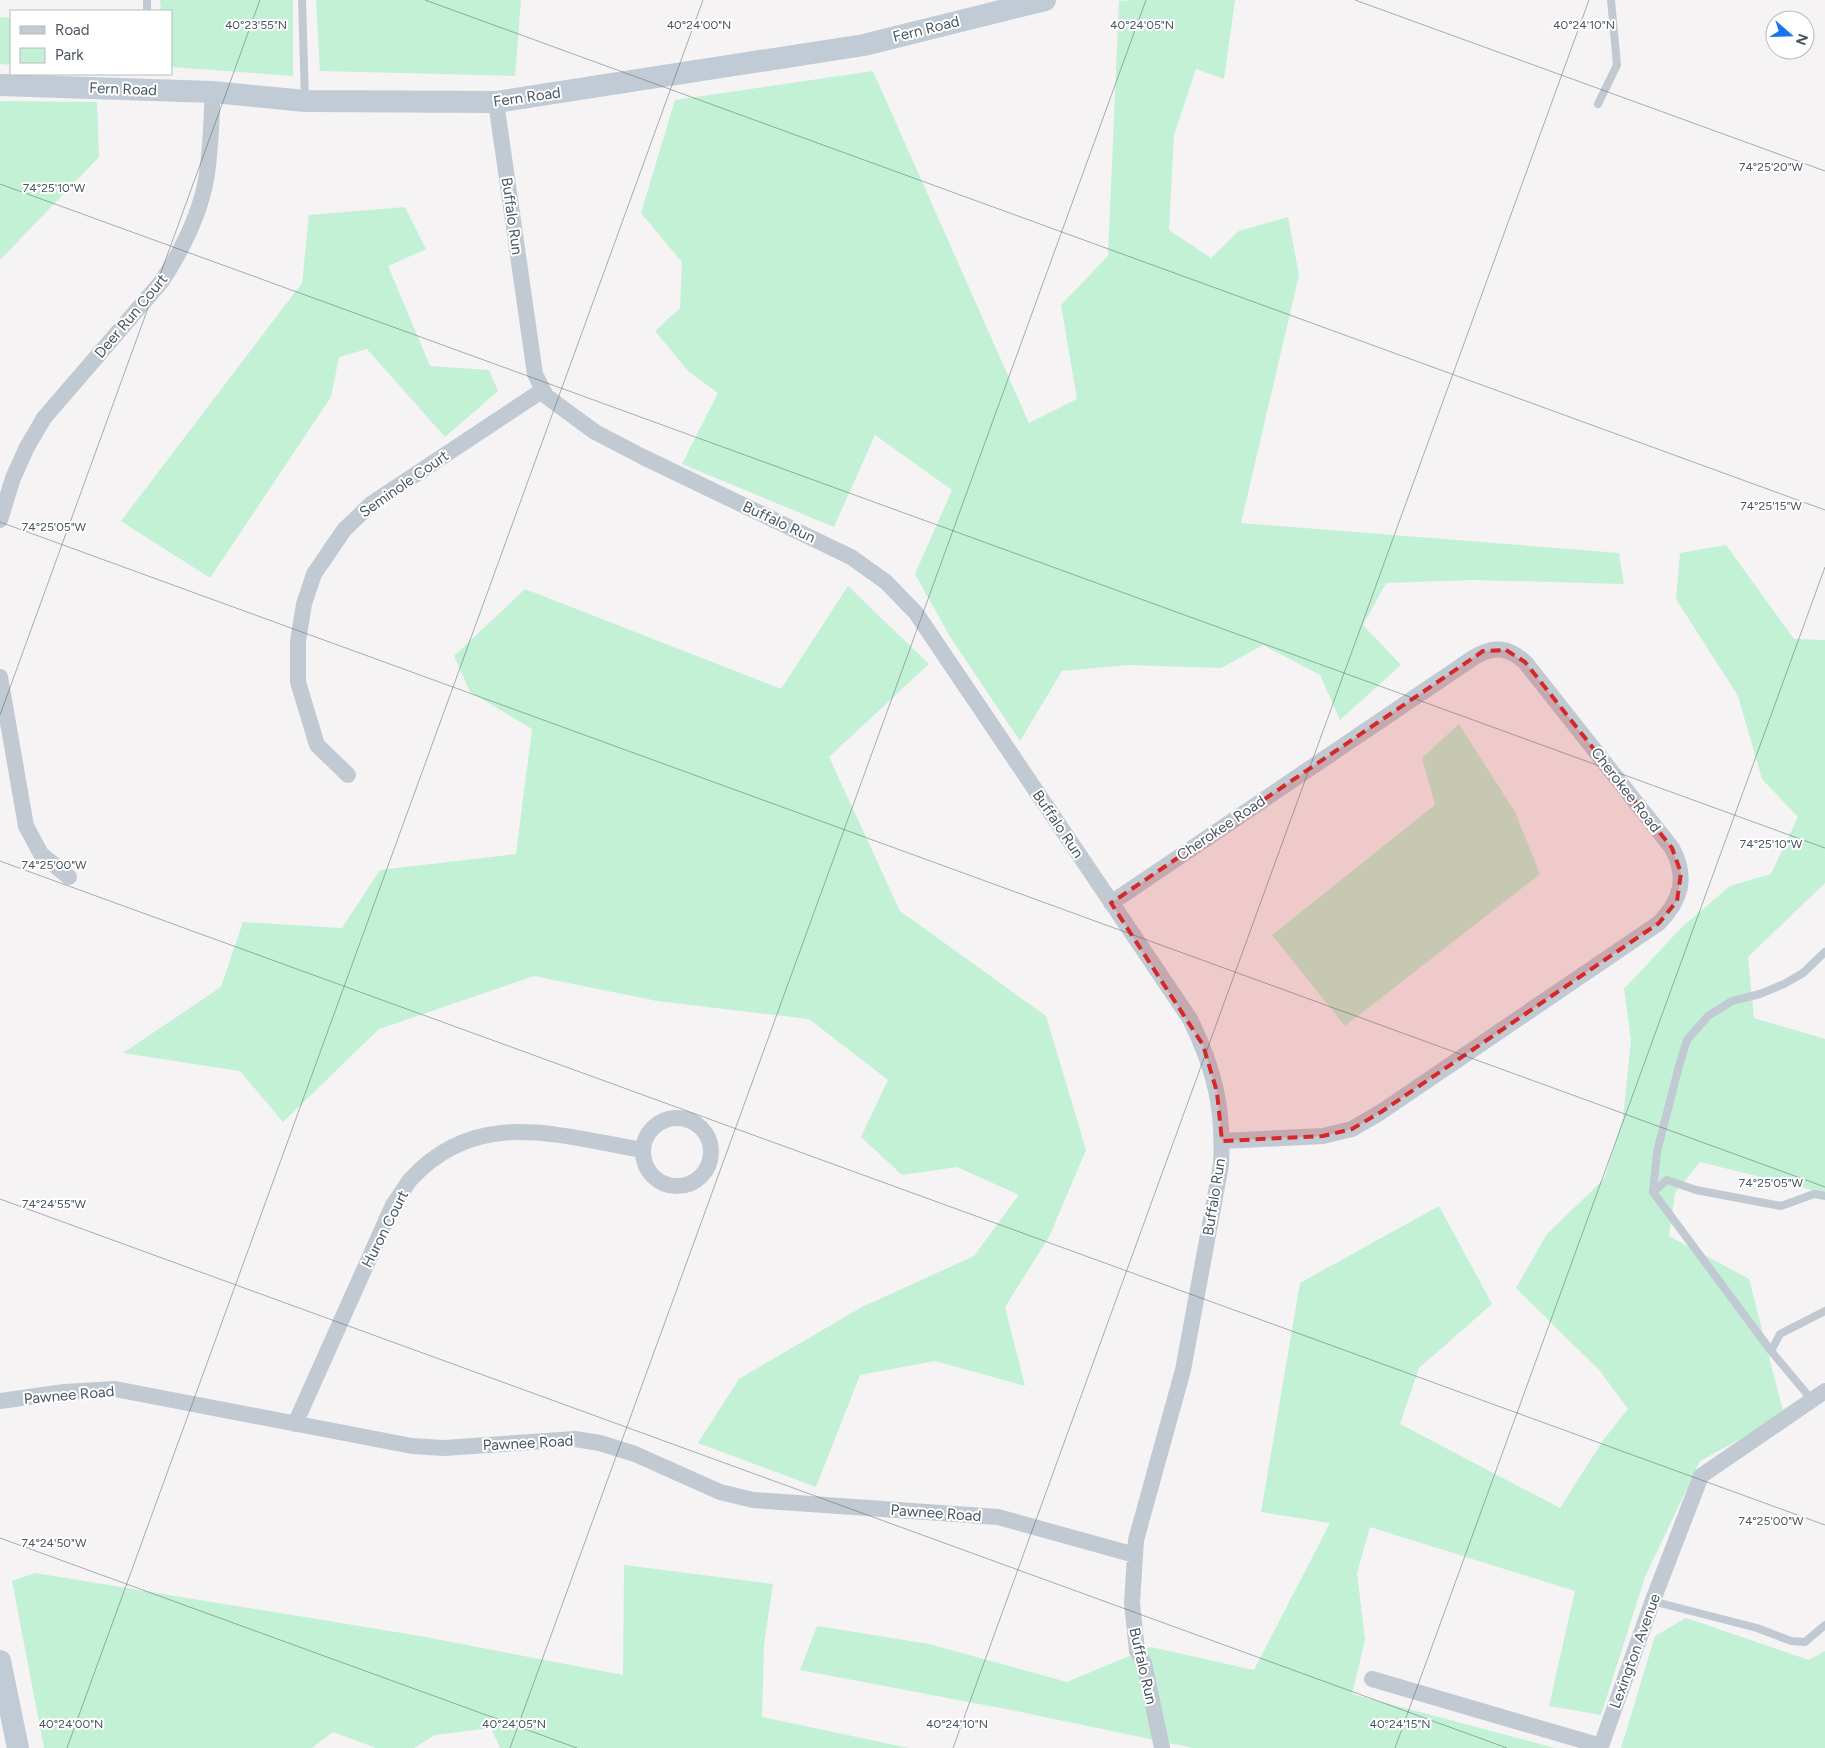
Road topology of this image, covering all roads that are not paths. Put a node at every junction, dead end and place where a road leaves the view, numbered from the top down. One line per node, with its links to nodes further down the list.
1 (302, 0): 6 (lane)
2 (1046, 0): 7 (street, Fern Road)
3 (1611, 0): 8 (lane)
4 (0, 85): 5 (street, Fern Road)
5 (213, 92): 6 (street, Fern Road); 10 (street, Deer Run Court)
6 (305, 101): 7 (street, Fern Road)
7 (496, 102): 9 (street, Buffalo Run)
8 (1598, 104)
9 (543, 390): 12 (street, Seminole Court); 14 (street, Buffalo Run)
10 (0, 520)
11 (0, 677): 13 (street)
12 (348, 775)
13 (68, 877)
14 (1111, 903): 16 (street, Buffalo Run); 16 (street, Cherokee Road)
15 (1825, 952): 18 (lane)
16 (1222, 1141): 25 (street, Buffalo Run)
17 (643, 1150): 17 (street); 24 (street, Huron Court)
18 (1653, 1192): 19 (lane); 21 (lane)
19 (1825, 1196)
20 (1825, 1311): 21 (lane)
21 (1771, 1351): 22 (lane)
22 (1818, 1395): 26 (street, Lexington Avenue)
23 (0, 1401): 24 (street, Pawnee Road)
24 (295, 1424): 25 (street, Pawnee Road)
25 (1135, 1555): 31 (street, Buffalo Run)
26 (1652, 1601): 27 (lane); 29 (street, Lexington Avenue)
27 (1825, 1625)
28 (0, 1661): 30 (street)
29 (1372, 1679)
30 (18, 1748)
31 (1162, 1748)

